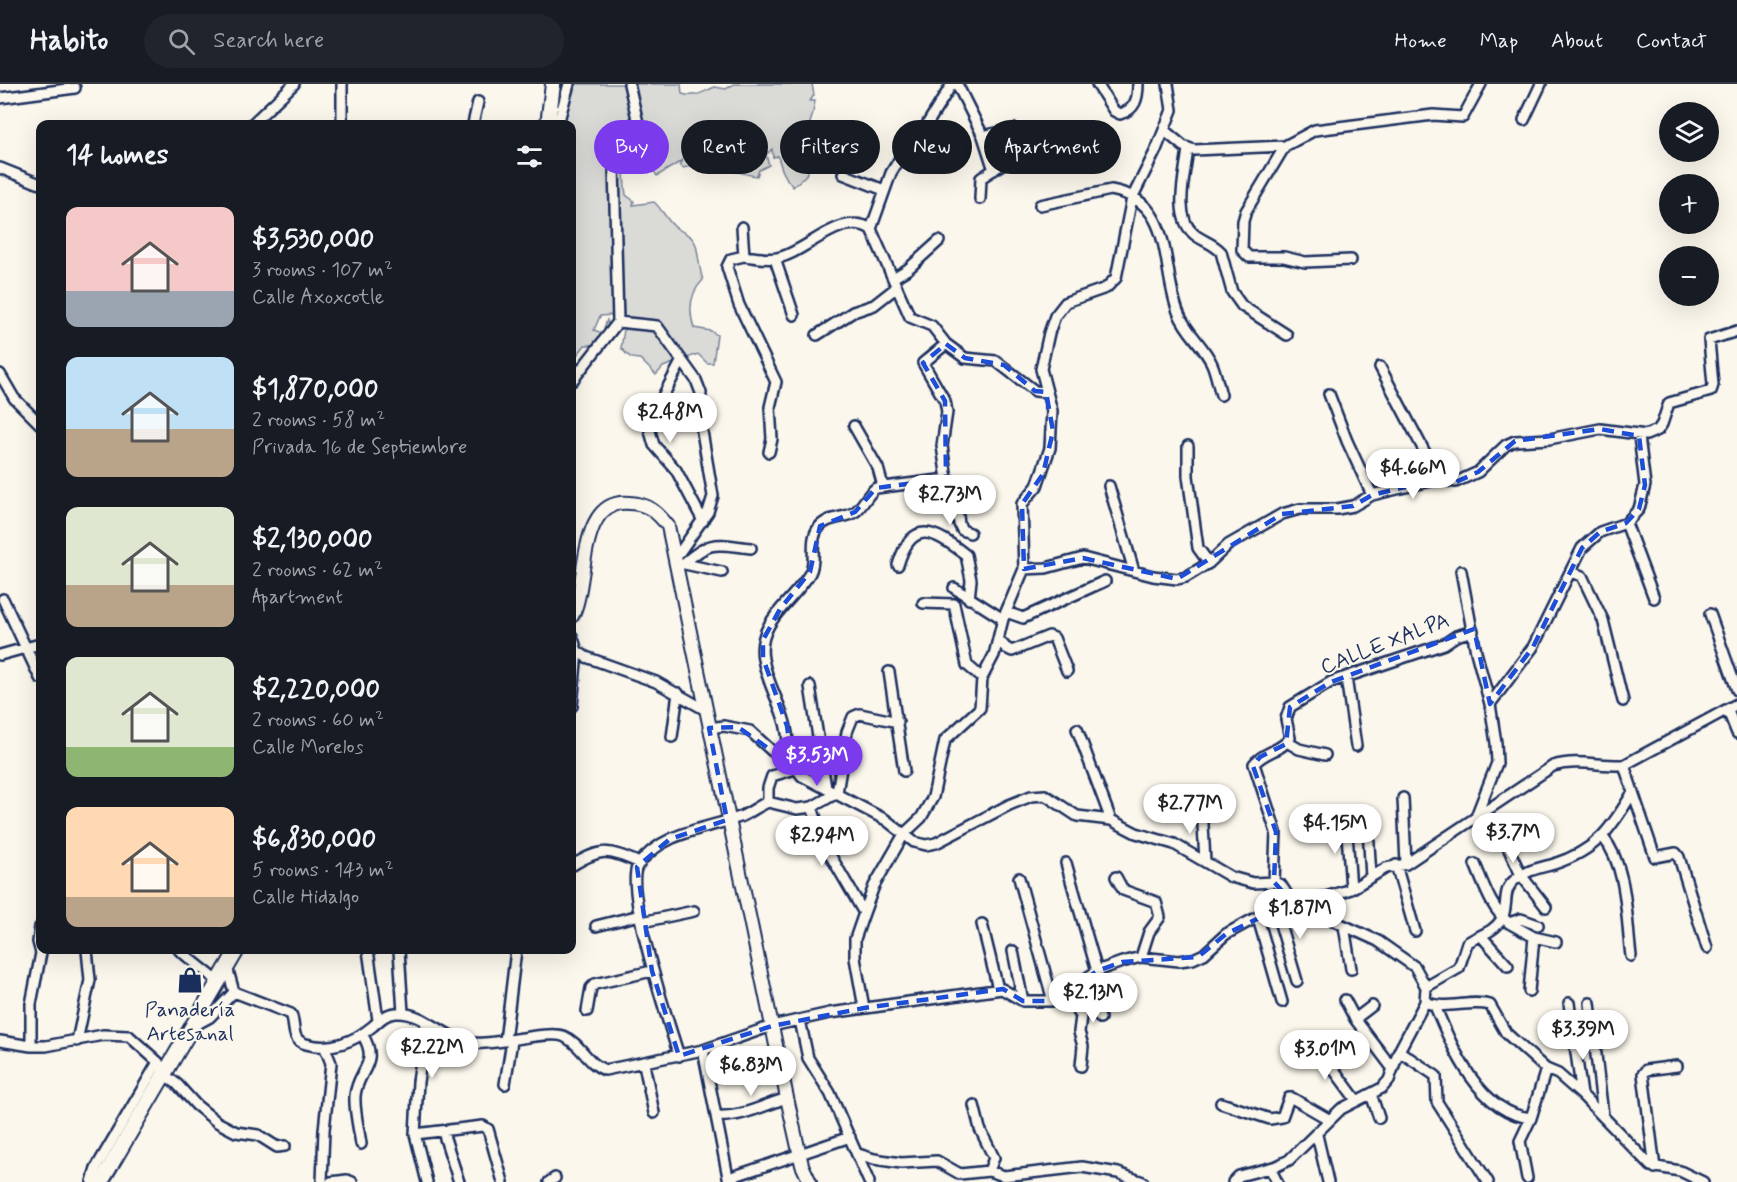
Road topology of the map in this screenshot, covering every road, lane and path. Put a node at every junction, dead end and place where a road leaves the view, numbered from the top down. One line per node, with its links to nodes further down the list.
1 (11, 84): 15 (street)
2 (294, 84): 18 (street)
3 (342, 84): 19 (street)
4 (552, 84): 21 (main road)
5 (569, 84): 22 (street)
6 (629, 84): 45 (street)
7 (952, 84): 33 (street)
8 (957, 84): 25 (street)
9 (1097, 84): 10 (street)
10 (1138, 84)
11 (1168, 84): 24 (street)
12 (1480, 84): 27 (street)
13 (1541, 84): 23 (street)
14 (75, 88): 15 (street)
15 (14, 96): 16 (street)
16 (0, 98)
17 (478, 102): 20 (street)
18 (256, 120)
19 (342, 120)
20 (474, 120)
21 (548, 120)
22 (559, 120)
23 (1524, 120)
24 (1165, 131): 28 (street); 34 (street)
25 (983, 136): 26 (street)
26 (984, 139)
27 (1285, 146): 28 (street); 42 (street)
28 (1188, 148): 48 (street)
29 (0, 168): 32 (street)
30 (843, 174): 33 (street)
31 (988, 174): 35 (street)
32 (36, 182)
33 (885, 190): 38 (street)
34 (1132, 198): 36 (street); 54 (street); 56 (street)
35 (980, 199)
36 (1040, 205)
37 (742, 226): 40 (street)
38 (871, 229): 41 (street); 43 (street)
39 (939, 241): 43 (street)
40 (744, 256): 41 (street); 61 (street)
41 (775, 259): 44 (street)
42 (1352, 260)
43 (895, 283): 47 (street); 49 (street)
44 (795, 315)
45 (618, 322): 50 (street); 53 (street)
46 (1737, 331): 59 (street)
47 (817, 335)
48 (1287, 335)
49 (946, 344): 54 (street); 63 (street)
50 (681, 362): 67 (street); 67 (street)
51 (1380, 367): 62 (street)
52 (0, 374): 57 (street)
53 (576, 376)
54 (1046, 392): 74 (street)
55 (1329, 394): 66 (street)
56 (1221, 395)
57 (36, 420)
58 (854, 426): 64 (street)
59 (1639, 436): 62 (street); 68 (street)
60 (1188, 446): 72 (street)
61 (769, 452)
62 (1439, 479): 66 (street)
63 (947, 480): 64 (street); 69 (street)
64 (883, 486): 117 (street)
65 (1109, 486): 75 (street)
66 (1372, 495): 72 (street)
67 (703, 521): 71 (street)
68 (1626, 523): 78 (street); 82 (street)
69 (970, 532)
70 (751, 548): 71 (street)
71 (678, 562): 77 (street); 80 (main road); 107 (main road)
72 (1209, 563): 75 (street)
73 (898, 565): 84 (street)
74 (1024, 569): 75 (street); 87 (street)
75 (1134, 571)
76 (1461, 571): 88 (street)
77 (722, 572)
78 (1571, 572): 104 (street); 105 (street)
79 (1105, 581): 87 (street)
80 (576, 583)
81 (954, 588): 84 (street)
82 (1654, 598)
83 (3, 599): 91 (street)
84 (969, 599): 87 (street)
85 (923, 603): 100 (street)
86 (1710, 614): 102 (street)
87 (1005, 616): 89 (street)
88 (1473, 631): 99 (street, CALLE XALPA); 105 (street, CALLE XALPA)
89 (998, 639): 97 (street); 100 (street)
90 (36, 645): 91 (street)
91 (27, 646): 94 (street); 96 (street)
92 (576, 648): 93 (street)
93 (577, 651): 95 (street); 103 (street)
94 (0, 655)
95 (576, 662)
96 (36, 668)
97 (1067, 671)
98 (889, 672): 109 (street)
99 (1346, 677): 114 (street, CALLE XALPA); 115 (street)
100 (982, 678): 133 (street)
101 (810, 686): 121 (street)
102 (1737, 690)
103 (678, 693): 107 (street); 113 (street)
104 (1623, 701)
105 (1490, 704): 129 (street, CALLE XALPA)
106 (1737, 704): 108 (street)
107 (704, 709): 110 (main road)
108 (1728, 711): 112 (street); 118 (street)
109 (898, 722): 120 (street); 123 (street)
110 (709, 728): 117 (street); 130 (main road)
111 (1077, 729): 131 (street)
112 (1737, 733)
113 (672, 737)
114 (1287, 742): 116 (street); 146 (street)
115 (1356, 746)
116 (1325, 755)
117 (787, 756): 119 (street)
118 (1624, 765): 122 (street); 129 (street)
119 (795, 769): 121 (street); 125 (street)
120 (904, 771)
121 (826, 788): 123 (street)
122 (1633, 792): 134 (street); 164 (street)
123 (837, 793): 127 (street); 133 (street)
124 (1403, 798): 140 (street)
125 (768, 802): 127 (street); 130 (street)
126 (1202, 806): 136 (street)
127 (812, 807): 152 (street)
128 (1367, 812): 144 (street)
129 (1477, 814): 140 (street)
130 (727, 820): 137 (street); 206 (main road)
131 (1112, 820): 133 (street); 136 (street)
132 (1346, 820): 147 (street)
133 (903, 834): 152 (street)
134 (1603, 837): 142 (street); 173 (street)
135 (1504, 840): 142 (street)
136 (1205, 862): 146 (street)
137 (640, 863): 139 (street); 154 (street)
138 (1066, 863): 179 (street)
139 (576, 864)
140 (1401, 864): 144 (street); 160 (street)
141 (1475, 864): 155 (street)
142 (1521, 875): 150 (street); 155 (street)
143 (1116, 877): 174 (street)
144 (1371, 877): 147 (street)
145 (1019, 878): 190 (street)
146 (1274, 882): 148 (street)
147 (1351, 888): 148 (street)
148 (1292, 902): 149 (street); 159 (street)
149 (1275, 908): 153 (street); 181 (street)
150 (1546, 908)
151 (694, 911): 154 (street)
152 (864, 913): 197 (street)
153 (1258, 918): 174 (street); 191 (street)
154 (641, 919): 158 (street); 178 (street)
155 (1506, 920): 157 (street); 161 (street); 162 (street)
156 (982, 924): 184 (street)
157 (1538, 925)
158 (596, 926)
159 (1344, 926): 177 (street); 183 (street)
160 (1415, 931)
161 (1482, 937): 175 (street); 183 (street)
162 (1534, 937): 163 (street); 185 (street)
163 (1556, 942)
164 (1707, 948)
165 (1013, 951): 189 (street)
166 (41, 954): 212 (street)
167 (87, 954): 209 (street)
168 (185, 954): 182 (street)
169 (235, 954): 176 (main road)
170 (369, 954): 202 (street)
171 (399, 954): 199 (street)
172 (516, 954): 210 (street)
173 (1631, 956)
174 (1141, 957): 179 (street)
175 (1509, 966)
176 (227, 967): 182 (main road); 186 (street)
177 (1351, 969)
178 (652, 971): 198 (street); 216 (street)
179 (1097, 971): 180 (street)
180 (1081, 980): 187 (street); 200 (street)
181 (1297, 981)
182 (219, 982): 205 (main road)
183 (1426, 987): 192 (street)
184 (998, 989): 189 (street); 197 (street)
185 (1529, 991)
186 (234, 992): 205 (street); 213 (street)
187 (1065, 992): 190 (street); 219 (street)
188 (1345, 1000): 201 (street)
189 (1023, 1001): 190 (street)
190 (1053, 1001)
191 (1282, 1002)
192 (1425, 1002): 196 (street); 215 (street)
193 (1569, 1003): 226 (street)
194 (1590, 1003): 232 (street)
195 (1372, 1006): 201 (street)
196 (1435, 1006): 222 (street); 235 (street)
197 (864, 1008): 203 (street)
198 (587, 1011)
199 (403, 1013): 202 (street); 204 (street)
200 (1100, 1018)
201 (1355, 1019): 221 (street)
202 (378, 1020): 207 (street)
203 (800, 1020): 206 (street); 240 (street)
204 (426, 1023): 210 (street); 238 (street)
205 (195, 1024): 223 (main road)
206 (772, 1026): 214 (street); 227 (main road)
207 (362, 1034): 213 (street); 241 (street)
208 (0, 1041): 212 (street)
209 (77, 1041): 212 (street); 217 (street)
210 (508, 1041): 218 (street); 224 (street)
211 (1315, 1044): 228 (street)
212 (31, 1046)
213 (325, 1048): 253 (street)
214 (703, 1050): 216 (street); 233 (street)
215 (1400, 1051): 221 (street); 265 (street)
216 (679, 1056): 218 (street)
217 (158, 1062): 223 (street); 251 (street)
218 (644, 1064): 231 (street)
219 (1081, 1066)
220 (1677, 1066): 246 (street)
221 (1393, 1069): 225 (street)
222 (1545, 1069): 226 (street); 235 (street)
223 (165, 1075): 242 (street); 252 (main road)
224 (505, 1084)
225 (1371, 1094): 228 (street); 234 (street)
226 (1582, 1095): 232 (street)
227 (787, 1098): 233 (street); 244 (main road)
228 (1357, 1101): 236 (street)
229 (1221, 1103): 236 (street)
230 (974, 1105): 247 (street)
231 (654, 1113)
232 (1603, 1115): 246 (street)
233 (716, 1116): 250 (street)
234 (1379, 1118)
235 (1531, 1118): 249 (street)
236 (1330, 1120): 239 (street)
237 (443, 1132): 238 (street); 257 (street); 258 (street)
238 (415, 1134): 256 (street)
239 (1317, 1135): 245 (street); 264 (street)
240 (850, 1137): 243 (street); 244 (street)
241 (361, 1144)
242 (285, 1146)
243 (858, 1154): 247 (street); 260 (street)
244 (800, 1155): 250 (street); 259 (main road)
245 (1270, 1168): 262 (street); 263 (street)
246 (1655, 1168): 266 (street)
247 (990, 1171): 248 (street)
248 (1118, 1178): 261 (street)
249 (1527, 1178)
250 (729, 1180)
251 (92, 1182)
252 (101, 1182)
253 (322, 1182)
254 (331, 1182): 255 (street)
255 (352, 1182)
256 (427, 1182)
257 (459, 1182)
258 (503, 1182)
259 (810, 1182)
260 (869, 1182)
261 (1143, 1182)
262 (1233, 1182)
263 (1277, 1182)
264 (1328, 1182)
265 (1488, 1182)
266 (1703, 1182)

